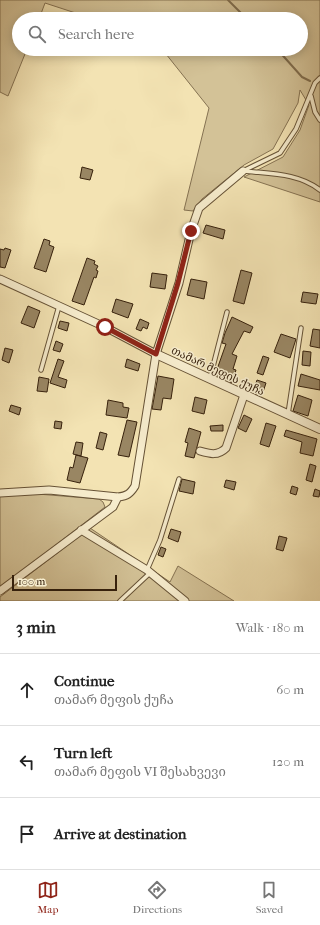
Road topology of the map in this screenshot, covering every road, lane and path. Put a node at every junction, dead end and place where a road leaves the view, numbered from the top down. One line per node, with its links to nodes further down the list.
1 (320, 78): 2 (lane)
2 (311, 96): 3 (lane); 4 (lane)
3 (320, 120)
4 (243, 171): 5 (lane); 10 (street)
5 (320, 190)
6 (0, 279): 7 (street, თამარ მეფის ქუჩა)
7 (59, 306): 10 (street, თამარ მეფის ქუჩა); 11 (lane)
8 (227, 312): 12 (lane)
9 (302, 328): 14 (lane)
10 (156, 354): 12 (street, თამარ მეფის ქუჩა); 19 (street)
11 (41, 370)
12 (210, 379): 13 (street, თამარ მეფის ქუჩა)
13 (244, 395): 14 (street, თამარ მეფის ქუჩა); 16 (street)
14 (288, 415): 15 (street, თამარ მეფის ქუჩა)
15 (320, 429)
16 (200, 451)
17 (179, 479): 21 (lane)
18 (0, 493): 19 (street)
19 (118, 497): 20 (street)
20 (81, 530): 21 (street); 22 (street)
21 (149, 571): 23 (lane); 24 (street)
22 (0, 591)
23 (120, 601)
24 (185, 601)

